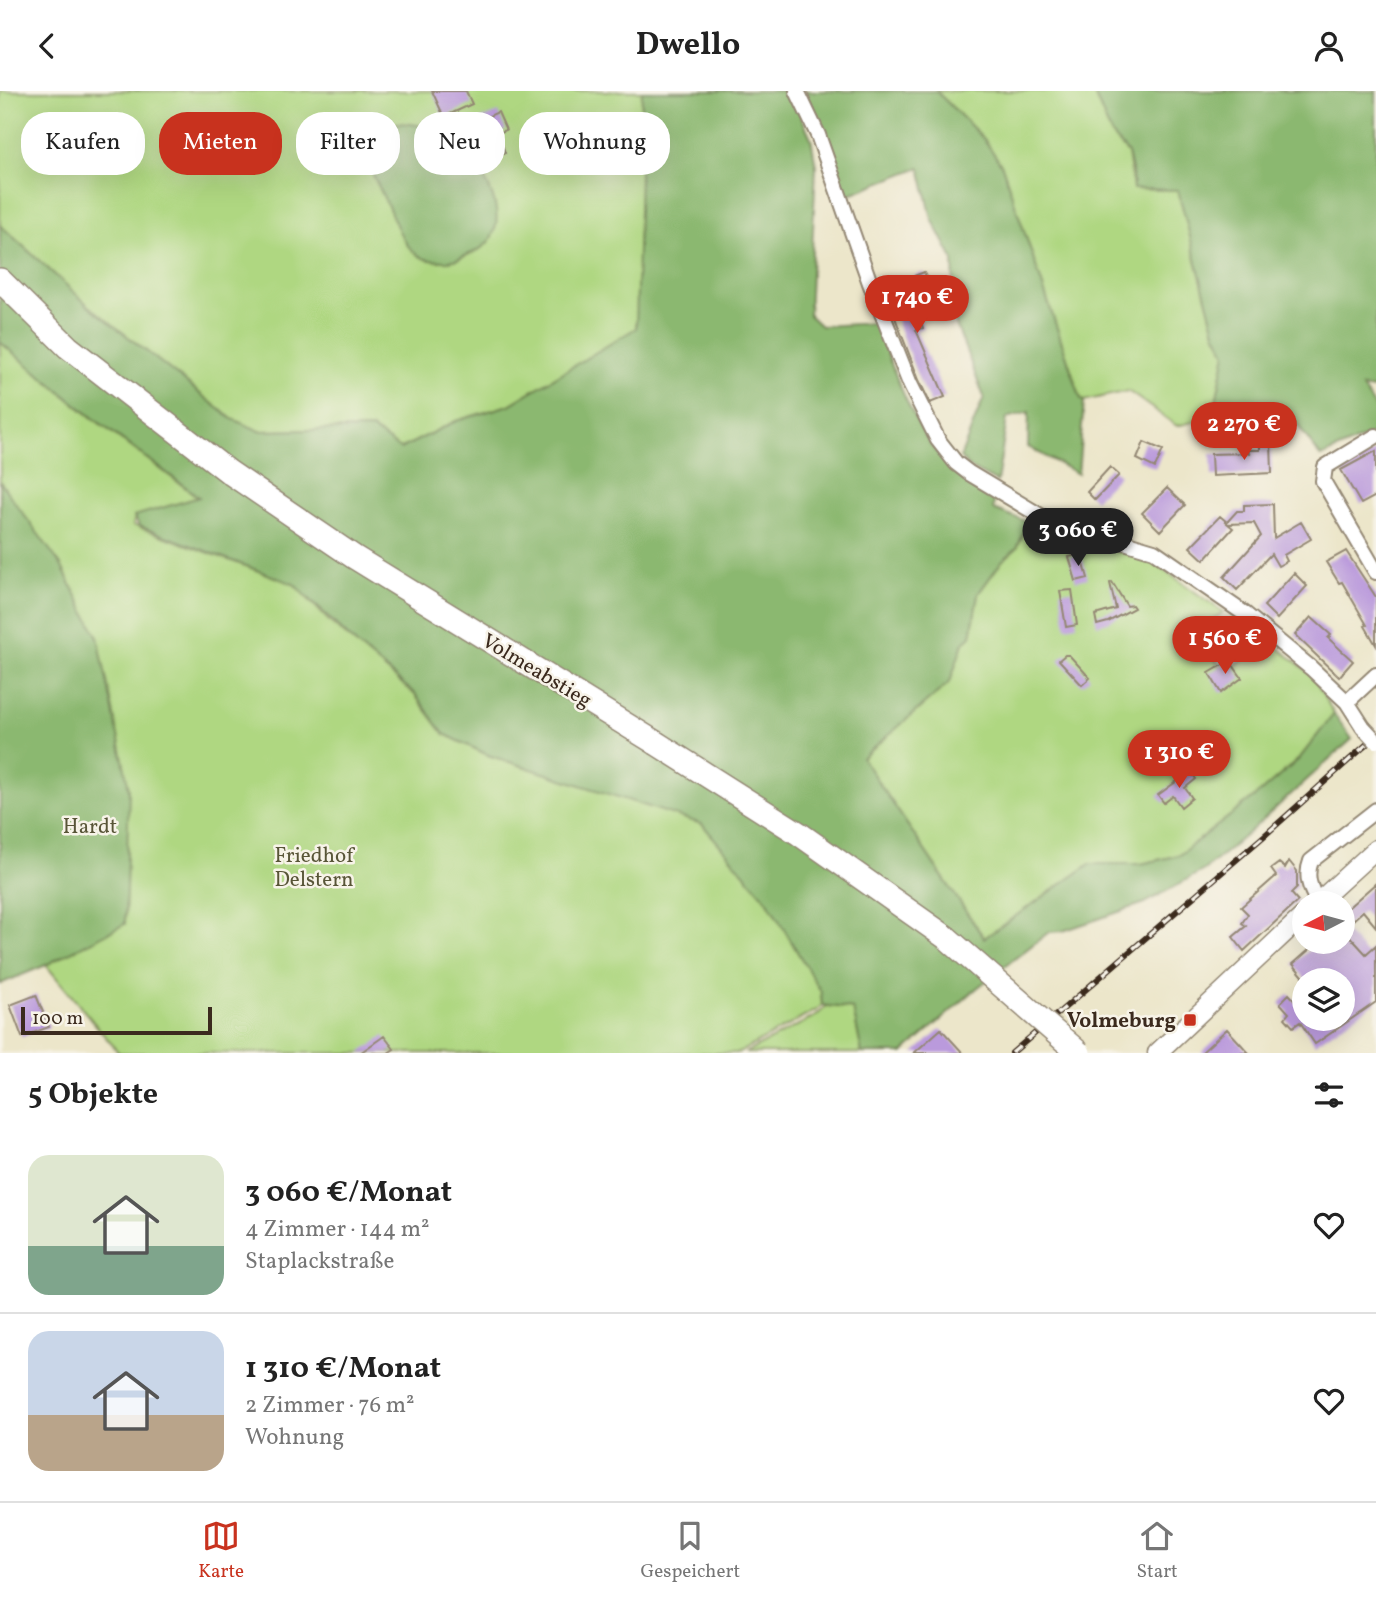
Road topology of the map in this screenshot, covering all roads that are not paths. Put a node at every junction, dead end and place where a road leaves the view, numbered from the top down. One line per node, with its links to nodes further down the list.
1 (797, 91): 6 (street)
2 (0, 280): 13 (main road, Volmeabstieg, bridge)
3 (1376, 436): 4 (street)
4 (1376, 572)
5 (1376, 675): 6 (street)
6 (1347, 702): 7 (street, bridge)
7 (1376, 741)
8 (1376, 810): 10 (street)
9 (1376, 849): 11 (street)
10 (1311, 891)
11 (1330, 891)
12 (1292, 926): 14 (street)
13 (1079, 1053)
14 (1157, 1053)

